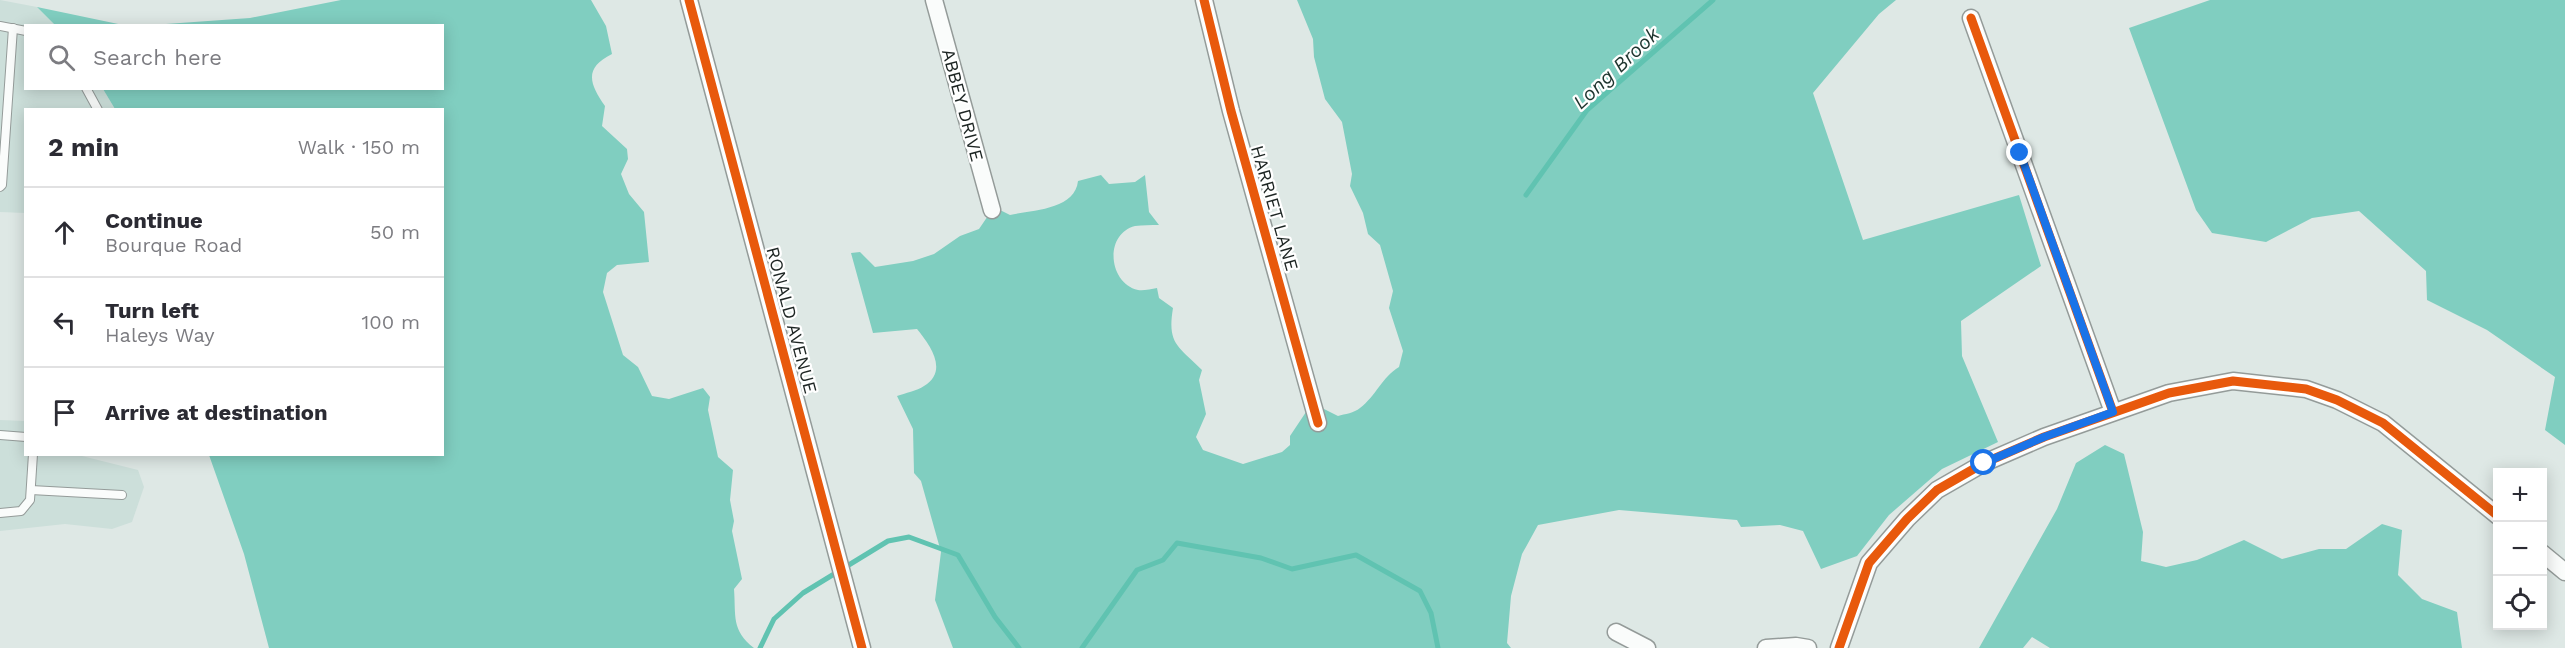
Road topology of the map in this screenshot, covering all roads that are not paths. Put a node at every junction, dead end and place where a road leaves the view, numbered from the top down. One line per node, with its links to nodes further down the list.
1 (689, 0): 24 (street, RONALD AVENUE)
2 (934, 0): 11 (street, ABBEY DRIVE)
3 (1204, 0): 13 (street, HARRIET LANE)
4 (1971, 18): 12 (street)
5 (0, 26): 6 (lane)
6 (12, 28): 7 (lane); 10 (lane)
7 (24, 31)
8 (87, 90): 9 (lane)
9 (97, 108)
10 (0, 187)
11 (992, 210)
12 (2113, 412): 19 (street); 28 (street)
13 (1318, 423)
14 (0, 435): 15 (lane)
15 (24, 437)
16 (33, 456): 17 (lane)
17 (31, 490): 18 (lane); 20 (lane)
18 (122, 495)
19 (2493, 512)
20 (0, 513)
21 (2547, 557): 22 (street)
22 (2565, 572)
23 (1616, 632): 25 (street)
24 (862, 648)
25 (1647, 648)
26 (1766, 648): 27 (street)
27 (1808, 648)
28 (1839, 648)

